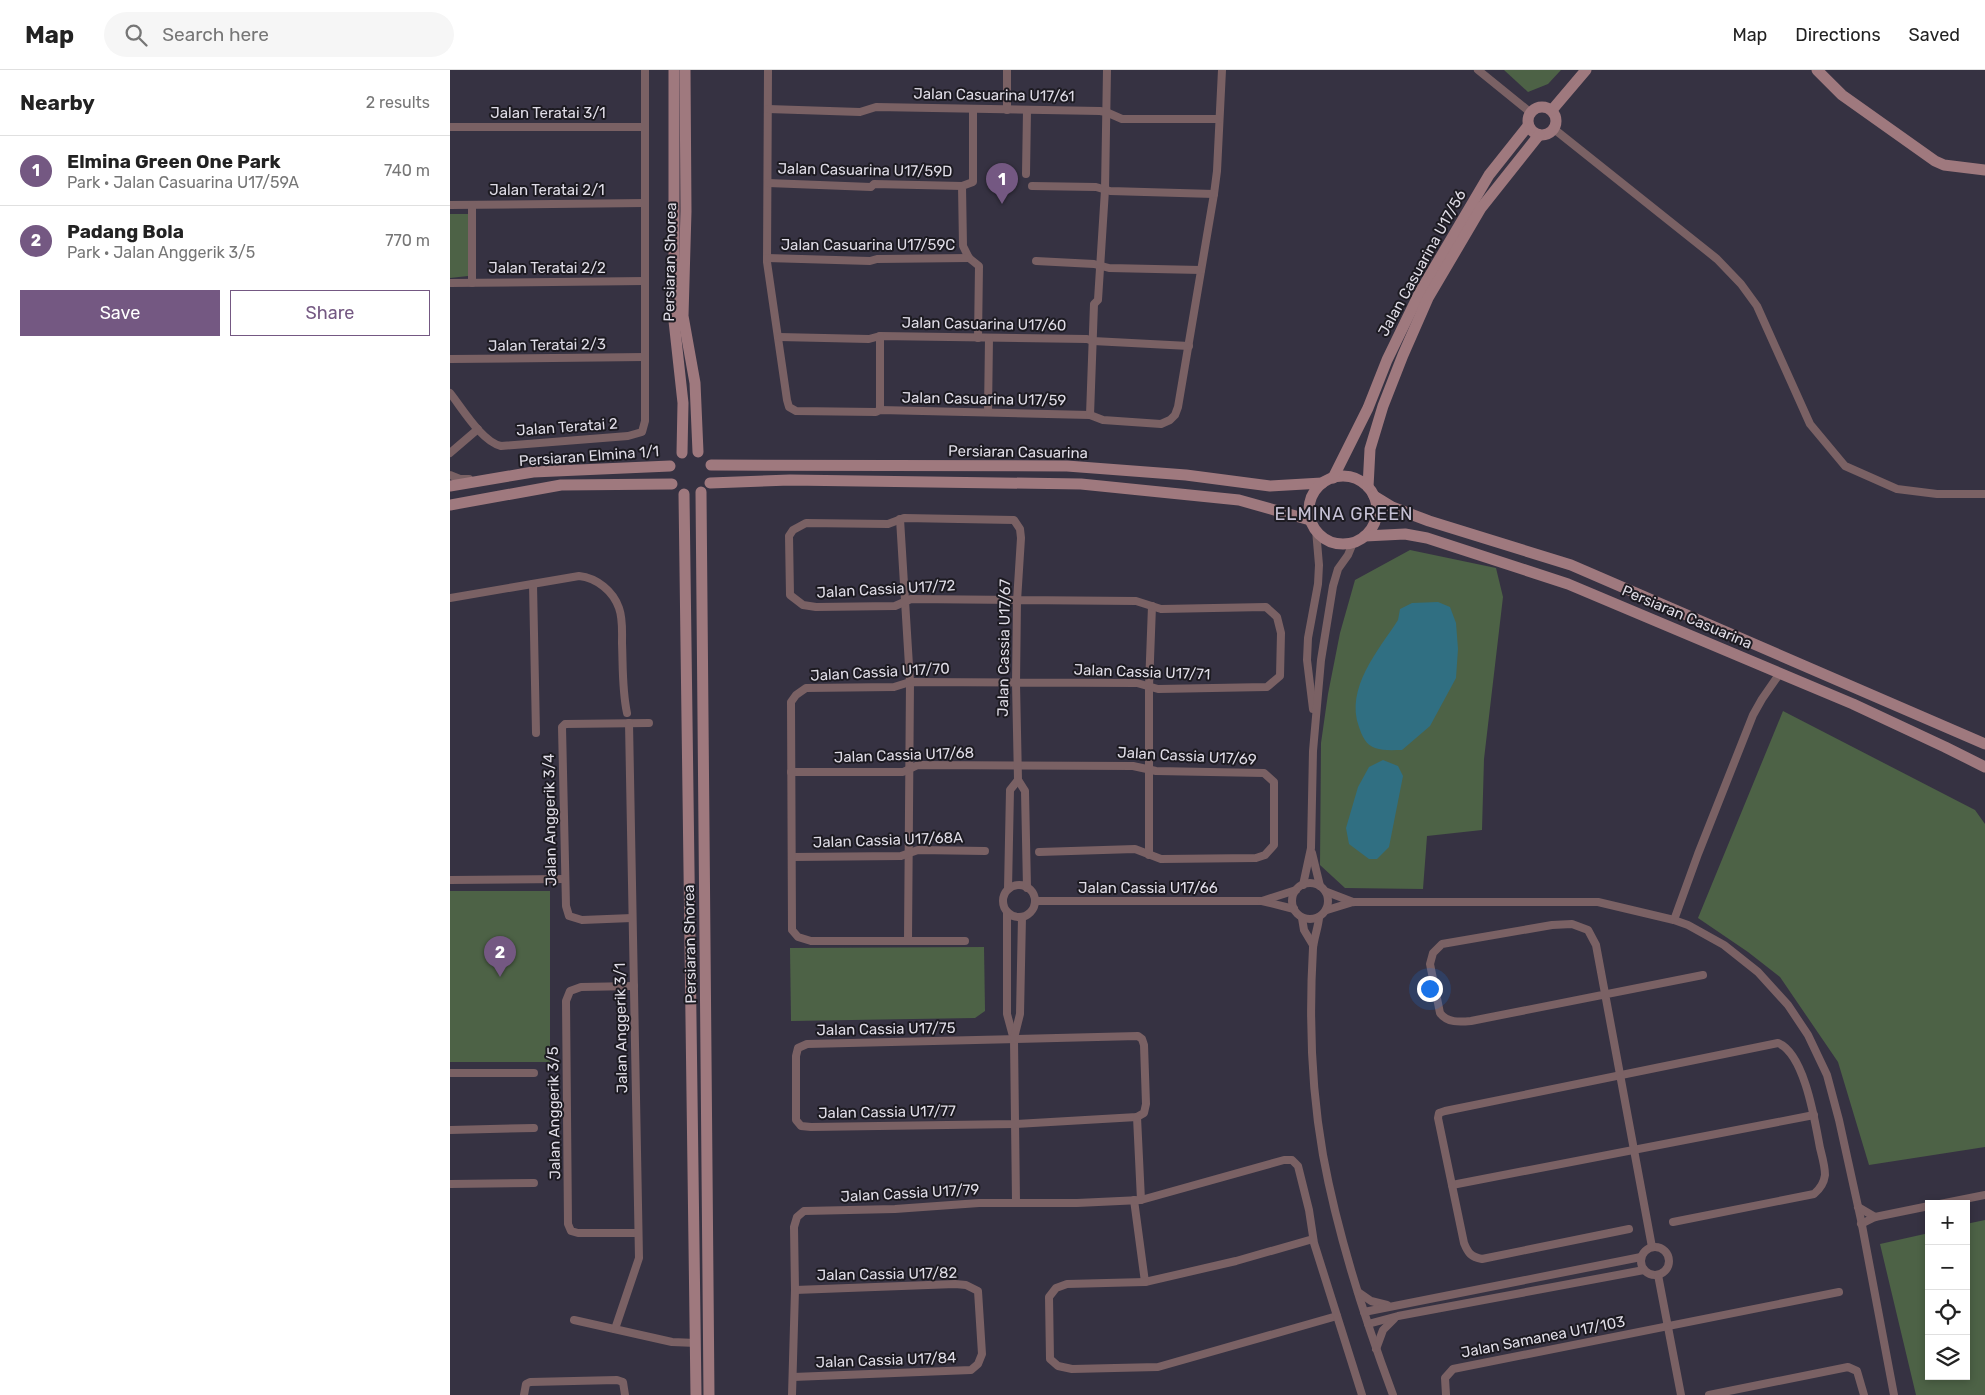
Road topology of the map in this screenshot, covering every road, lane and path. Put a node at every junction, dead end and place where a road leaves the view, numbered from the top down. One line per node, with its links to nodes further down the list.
1 (645, 70): 21 (street)
2 (674, 70): 57 (street, Persiaran Shorea)
3 (685, 70): 55 (street, Persiaran Shorea)
4 (768, 70): 11 (street, Jalan Casuarina U17/59)
5 (1007, 70): 13 (street)
6 (1107, 70): 16 (street)
7 (1222, 70): 18 (street, Jalan Casuarina U17/59)
8 (1478, 70): 17 (street)
9 (1586, 70): 15 (street)
10 (1817, 70): 24 (street)
11 (768, 109): 12 (street, Jalan Casuarina U17/61); 26 (street, Jalan Casuarina U17/59)
12 (973, 109): 13 (street, Jalan Casuarina U17/61); 27 (street)
13 (1006, 110): 14 (street, Jalan Casuarina U17/61)
14 (1027, 110): 16 (street, Jalan Casuarina U17/61); 25 (street)
15 (1552, 110): 17 (street); 22 (street)
16 (1106, 112): 18 (street, Jalan Casuarina U17/61); 29 (street)
17 (1530, 112): 19 (street)
18 (1218, 119): 30 (street, Jalan Casuarina U17/59)
19 (1528, 126): 23 (street); 62 (street, Jalan Casuarina U17/56)
20 (450, 127): 21 (street, Jalan Teratai 3/1)
21 (645, 127): 31 (street)
22 (1554, 129): 23 (street); 69 (street)
23 (1539, 135): 66 (street, Jalan Casuarina U17/56)
24 (1985, 170)
25 (1026, 174)
26 (768, 183): 27 (street, Jalan Casuarina U17/59D); 34 (street, Jalan Casuarina U17/59)
27 (962, 186): 35 (street)
28 (1032, 186): 29 (street)
29 (1105, 190): 30 (street); 37 (street)
30 (1214, 194): 38 (street, Jalan Casuarina U17/59)
31 (645, 203): 33 (street, Jalan Teratai 2/1); 39 (street)
32 (450, 205): 33 (street, Jalan Teratai 2/1)
33 (472, 205): 41 (street)
34 (767, 258): 35 (street, Jalan Casuarina U17/59C); 42 (street, Jalan Casuarina U17/59)
35 (969, 258): 44 (street)
36 (1036, 261): 37 (street)
37 (1099, 265): 38 (street); 46 (street)
38 (1202, 270): 47 (street, Jalan Casuarina U17/59)
39 (645, 282): 41 (street, Jalan Teratai 2/2); 48 (street)
40 (450, 283): 41 (street, Jalan Teratai 2/2)
41 (472, 283)
42 (779, 336): 43 (street, Jalan Casuarina U17/60); 51 (street, Jalan Casuarina U17/59)
43 (880, 336): 44 (street, Jalan Casuarina U17/60); 51 (street)
44 (978, 338): 45 (street, Jalan Casuarina U17/60)
45 (989, 338): 46 (street, Jalan Casuarina U17/60); 52 (street)
46 (1093, 342): 47 (street, Jalan Casuarina U17/60); 53 (street)
47 (1188, 346): 53 (street, Jalan Casuarina U17/59)
48 (645, 357): 49 (street, Jalan Teratai 2/3); 54 (street, Jalan Teratai 2)
49 (450, 359)
50 (451, 396): 54 (street)
51 (880, 410): 52 (street, Jalan Casuarina U17/59)
52 (988, 412): 53 (street, Jalan Casuarina U17/59)
53 (1090, 415)
54 (478, 429): 56 (street)
55 (698, 452): 57 (street); 58 (street)
56 (450, 453)
57 (682, 453): 59 (street)
58 (711, 465): 62 (street, Persiaran Casuarina); 63 (street)
59 (670, 466): 60 (street, Persiaran Elmina 1/1); 64 (street)
60 (533, 472): 61 (street); 65 (street, Persiaran Elmina 1/1)
61 (450, 475)
62 (1328, 480): 66 (street); 72 (street)
63 (710, 483): 67 (street); 72 (street, Persiaran Casuarina)
64 (672, 484): 68 (street); 70 (street, Persiaran Elmina 1/1)
65 (450, 486)
66 (1371, 491): 73 (street); 90 (street, Persiaran Casuarina)
67 (700, 492): 68 (street); 164 (street, Persiaran Shorea)
68 (684, 494): 172 (street, Persiaran Shorea)
69 (1985, 494)
70 (450, 505)
71 (900, 519): 77 (street); 77 (street, Jalan Cassia U17/72); 78 (street, Jalan Cassia U17/67)
72 (1313, 525): 74 (street); 88 (street)
73 (1365, 536): 74 (street); 81 (street, Persiaran Casuarina)
74 (1353, 543): 88 (street)
75 (533, 584): 76 (street); 85 (street); 89 (street)
76 (450, 598)
77 (906, 601): 78 (street, Jalan Cassia U17/72); 82 (street)
78 (1017, 601): 79 (street, Jalan Cassia U17/72); 83 (street, Jalan Cassia U17/67)
79 (1152, 606): 80 (street, Jalan Cassia U17/72); 84 (street)
80 (1281, 633): 84 (street, Jalan Cassia U17/71)
81 (1780, 673): 92 (street, Persiaran Casuarina); 122 (street)
82 (910, 682): 83 (street, Jalan Cassia U17/70); 93 (street); 95 (street, Jalan Cassia U17/70)
83 (1016, 683): 84 (street, Jalan Cassia U17/71); 91 (street, Jalan Cassia U17/67)
84 (1149, 686): 94 (street)
85 (628, 713)
86 (629, 723): 87 (street); 105 (street, Jalan Anggerik 3/4); 119 (street, Jalan Anggerik 3/1)
87 (649, 723)
88 (1315, 726): 99 (street)
89 (536, 733)
90 (1985, 744)
91 (1018, 766): 93 (street, Jalan Cassia U17/68); 94 (street, Jalan Cassia U17/69); 96 (street, Jalan Cassia U17/67)
92 (1985, 767)
93 (909, 769): 95 (street, Jalan Cassia U17/68); 102 (street)
94 (1149, 770): 103 (street); 103 (street, Jalan Cassia U17/69)
95 (791, 772): 104 (street, Jalan Cassia U17/70)
96 (1018, 780): 97 (street, Jalan Cassia U17/67); 98 (street, Jalan Cassia U17/67)
97 (1008, 841): 98 (street); 110 (street, Jalan Cassia U17/67)
98 (1025, 841): 109 (street, Jalan Cassia U17/67)
99 (1311, 848): 107 (street); 108 (street)
100 (985, 851): 102 (street, Jalan Cassia U17/68A)
101 (1039, 852): 103 (street)
102 (909, 853): 104 (street, Jalan Cassia U17/68A); 123 (street)
103 (1150, 854)
104 (792, 857): 123 (street, Jalan Cassia U17/70)
105 (565, 879): 106 (street); 119 (street, Jalan Anggerik 3/4)
106 (450, 880)
107 (1320, 886): 108 (street); 111 (street)
108 (1299, 887): 113 (street, Jalan Cassia U17/66); 115 (street)
109 (1027, 888): 110 (street); 112 (street)
110 (1008, 889): 117 (street)
111 (1327, 892): 114 (street); 116 (street)
112 (1035, 901): 113 (street, Jalan Cassia U17/66); 118 (street)
113 (1262, 901): 115 (street, Jalan Cassia U17/66)
114 (1353, 902): 116 (street); 122 (street)
115 (1294, 909): 120 (street)
116 (1327, 910): 121 (street)
117 (1008, 912): 118 (street); 129 (street)
118 (1022, 916): 129 (street)
119 (632, 918): 127 (street, Jalan Anggerik 3/1)
120 (1302, 918): 121 (street); 125 (street)
121 (1319, 918): 125 (street)
122 (1674, 920): 147 (street)
123 (908, 941): 124 (street)
124 (965, 941)
125 (1313, 945): 161 (street)
126 (1703, 975): 128 (street)
127 (634, 986): 153 (street, Jalan Anggerik 3/1); 153 (street, Jalan Anggerik 3/5)
128 (1604, 995): 128 (street); 132 (street)
129 (1014, 1040): 133 (street, Jalan Cassia U17/75); 134 (street); 136 (street)
130 (450, 1073): 131 (street)
131 (534, 1073)
132 (1619, 1075): 135 (street); 139 (street); 142 (street)
133 (796, 1086): 136 (street, Jalan Cassia U17/77)
134 (1140, 1115): 136 (street); 144 (street)
135 (1814, 1115): 139 (street); 150 (street)
136 (1015, 1124): 146 (street)
137 (534, 1128): 138 (street)
138 (450, 1130)
139 (1634, 1150): 142 (street); 155 (street)
140 (534, 1183): 141 (street)
141 (450, 1184)
142 (1452, 1185): 152 (street)
143 (1985, 1195): 145 (street)
144 (1137, 1200): 146 (street, Jalan Cassia U17/79); 154 (street, Jalan Cassia U17/79); 159 (street)
145 (1960, 1200)
146 (1016, 1202): 160 (street, Jalan Cassia U17/79)
147 (1858, 1207): 149 (street); 151 (street)
148 (1925, 1207): 149 (street)
149 (1875, 1217): 151 (street)
150 (1673, 1222)
151 (1861, 1224): 188 (street)
152 (1629, 1229)
153 (638, 1233): 171 (street, Jalan Anggerik 3/1)
154 (1314, 1239): 159 (street); 166 (street)
155 (1652, 1247): 156 (street); 158 (street)
156 (1641, 1257): 157 (street); 163 (street)
157 (1644, 1270): 158 (street); 167 (street)
158 (1658, 1275): 170 (street)
159 (1145, 1282): 166 (street)
160 (795, 1290): 174 (street, Jalan Cassia U17/82); 175 (street)
161 (1358, 1292): 163 (street); 165 (street)
162 (1839, 1292): 170 (street, Jalan Samanea U17/103)
163 (1395, 1306): 165 (street)
164 (708, 1308): 172 (street); 176 (street, Persiaran Shorea)
165 (1364, 1312): 169 (street)
166 (1337, 1316): 182 (street)
167 (1398, 1316): 169 (street); 173 (street)
168 (574, 1320): 171 (street)
169 (1368, 1324): 173 (street)
170 (1668, 1327): 184 (street, Jalan Samanea U17/103); 185 (street)
171 (615, 1328): 172 (street)
172 (696, 1343): 176 (street); 179 (street, Persiaran Shorea)
173 (1376, 1349): 183 (street)
174 (978, 1364): 175 (street, Jalan Cassia U17/84)
175 (793, 1377): 181 (street)
176 (709, 1381): 180 (street, Persiaran Shorea)
177 (524, 1395): 178 (street)
178 (625, 1395)
179 (696, 1395)
180 (709, 1395)
181 (792, 1395)
182 (1362, 1395)
183 (1393, 1395)
184 (1446, 1395)
185 (1681, 1395)
186 (1709, 1395): 187 (street)
187 (1864, 1395)
188 (1894, 1395)

